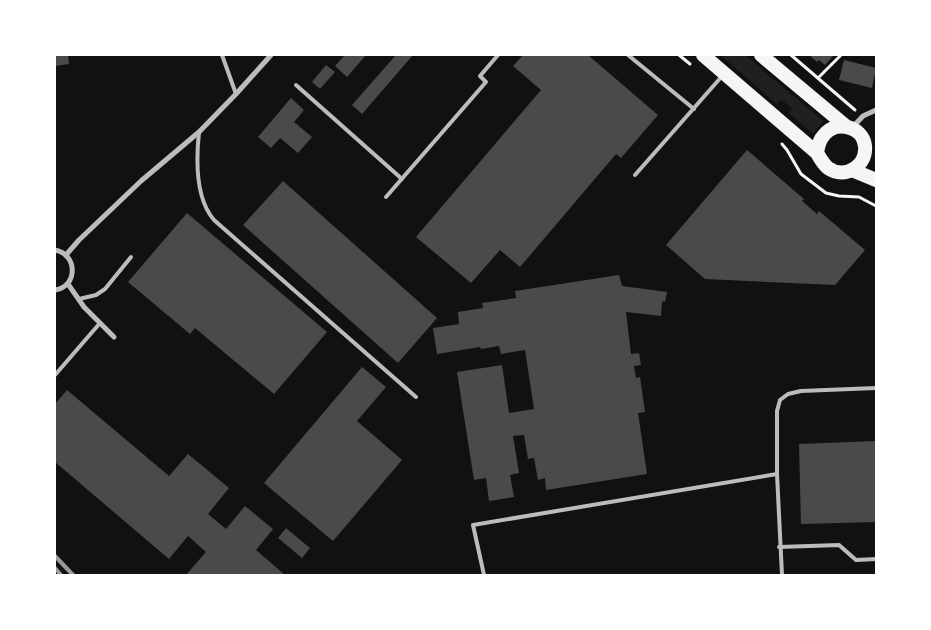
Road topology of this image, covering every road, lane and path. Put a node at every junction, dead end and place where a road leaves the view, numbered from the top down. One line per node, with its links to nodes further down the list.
1 (222, 55): 14 (lane)
2 (271, 55): 14 (street)
3 (498, 55): 26 (lane)
4 (628, 55): 15 (lane)
5 (680, 55): 10 (path)
6 (703, 55): 11 (highway)
7 (761, 55): 18 (highway)
8 (791, 55): 12 (path)
9 (841, 55): 12 (path)
10 (693, 67)
11 (725, 74): 15 (lane); 22 (highway)
12 (818, 78): 17 (path)
13 (296, 86): 26 (lane)
14 (236, 94): 19 (street)
15 (694, 109): 25 (lane)
16 (876, 110): 17 (street)
17 (863, 116): 18 (street)
18 (849, 128): 21 (highway); 22 (highway)
19 (198, 132): 31 (street); 40 (lane)
20 (781, 144): 29 (path)
21 (865, 145): 23 (highway); 24 (highway)
22 (817, 153): 24 (highway)
23 (876, 155)
24 (852, 170): 27 (highway)
25 (635, 175)
26 (402, 178): 28 (lane)
27 (876, 180)
28 (386, 197)
29 (875, 204)
30 (55, 250): 31 (street)
31 (66, 255): 33 (street)
32 (131, 257): 35 (lane)
33 (68, 284): 34 (street); 35 (street)
34 (55, 290)
35 (79, 299): 36 (street)
36 (100, 322): 37 (street); 38 (lane)
37 (114, 337)
38 (55, 375)
39 (876, 388): 41 (lane)
40 (416, 397)
41 (776, 474): 42 (lane); 44 (lane)
42 (779, 546): 43 (lane); 45 (lane)
43 (876, 559)
44 (484, 575)
45 (782, 575)

